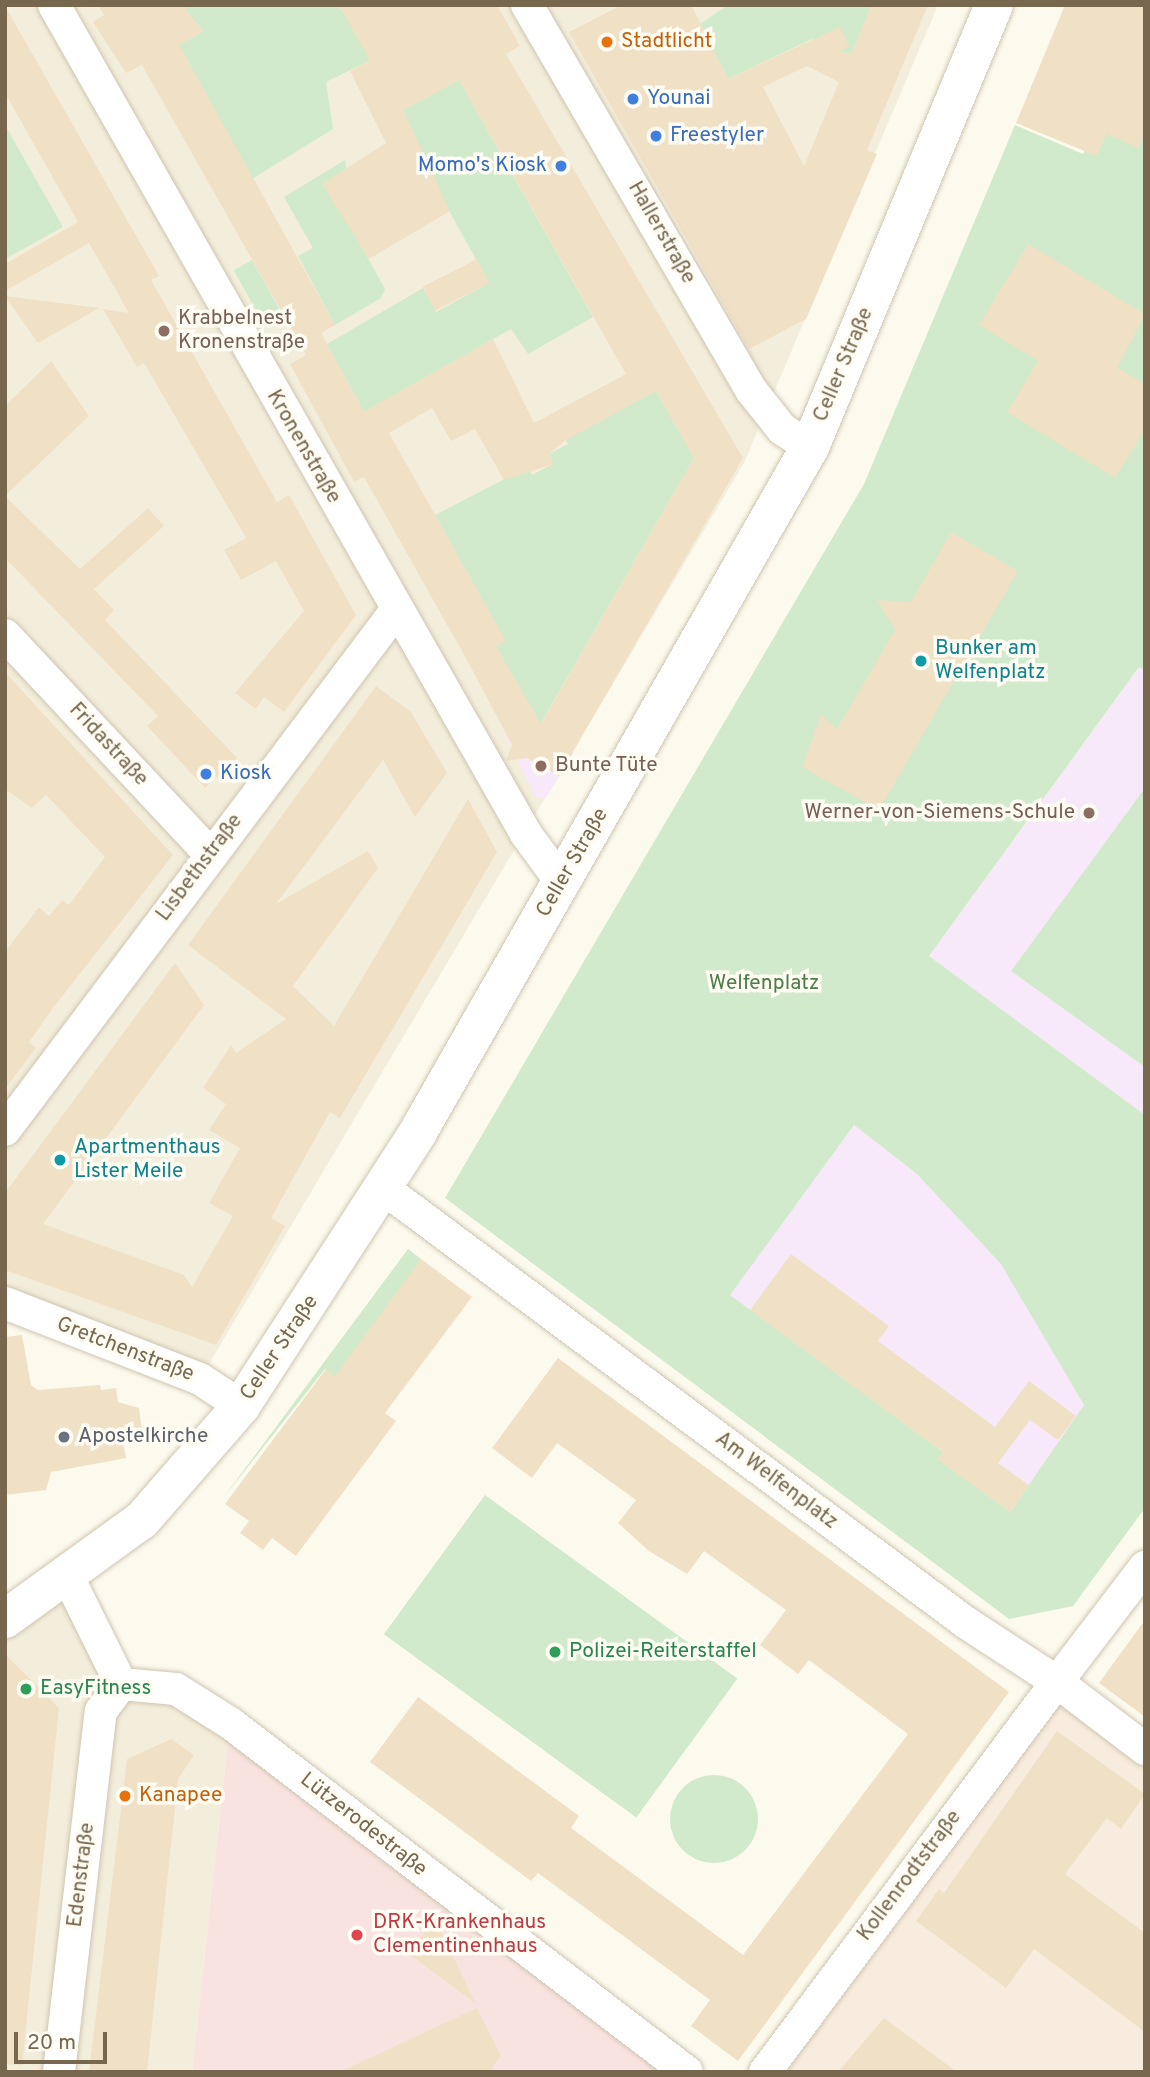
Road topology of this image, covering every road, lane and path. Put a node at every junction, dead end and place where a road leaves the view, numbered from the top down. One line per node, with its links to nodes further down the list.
1 (54, 5): 5 (street, Kronenstraße)
2 (995, 5): 4 (street, Celler Straße)
3 (535, 8): 4 (street, Hallerstraße)
4 (810, 447): 8 (street, Celler Straße)
5 (397, 608): 7 (street, Lisbethstraße); 8 (street, Kronenstraße)
6 (5, 635): 7 (street, Fridastraße)
7 (210, 855): 9 (street, Lisbethstraße)
8 (562, 883): 10 (street, Celler Straße)
9 (5, 1130)
10 (383, 1188): 12 (street, Celler Straße); 16 (street, Am Welfenplatz)
11 (5, 1303): 12 (street, Gretchenstraße)
12 (241, 1406): 14 (street, Celler Straße)
13 (1145, 1567): 16 (street)
14 (68, 1577): 15 (street, Celler Straße); 17 (street)
15 (5, 1619)
16 (1057, 1682): 18 (street, Am Welfenplatz); 21 (street, Kollenrodtstraße)
17 (121, 1684): 19 (street, Edenstraße); 20 (street, Lützerodestraße)
18 (1145, 1749)
19 (58, 2072)
20 (687, 2072)
21 (765, 2072)

